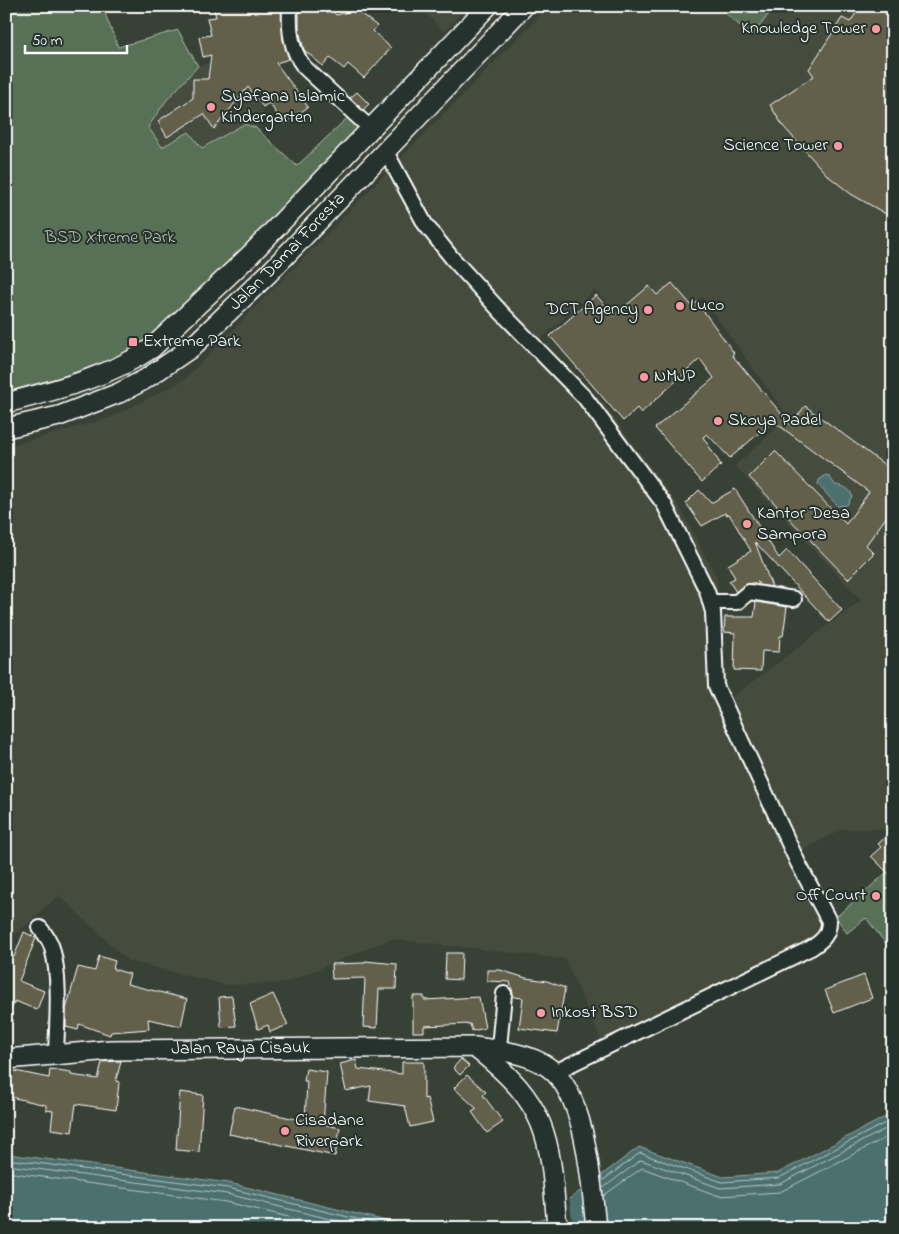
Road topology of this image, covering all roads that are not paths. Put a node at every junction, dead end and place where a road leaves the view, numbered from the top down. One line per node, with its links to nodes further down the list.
1 (290, 6): 4 (street)
2 (488, 6): 4 (main road, Jalan Damai Foresta)
3 (524, 6): 5 (main road, Jalan Damai Foresta)
4 (371, 129): 6 (main road, Jalan Damai Foresta)
5 (385, 150): 7 (main road, Jalan Damai Foresta); 11 (street)
6 (251, 254): 7 (main road); 8 (main road, Jalan Damai Foresta)
7 (269, 273): 9 (main road, Jalan Damai Foresta)
8 (6, 403)
9 (6, 428)
10 (794, 599): 11 (street)
11 (710, 602): 17 (street)
12 (40, 928): 14 (street)
13 (504, 994): 15 (street)
14 (56, 1054): 15 (main road, Jalan Raya Cisauk); 16 (main road, Jalan Raya Cisauk)
15 (498, 1057): 17 (main road, Jalan Raya Cisauk); 18 (main road, Jalan Raya Cisauk)
16 (6, 1059)
17 (554, 1072): 19 (main road, Jalan Raya Cisauk)
18 (557, 1228)
19 (596, 1228)

